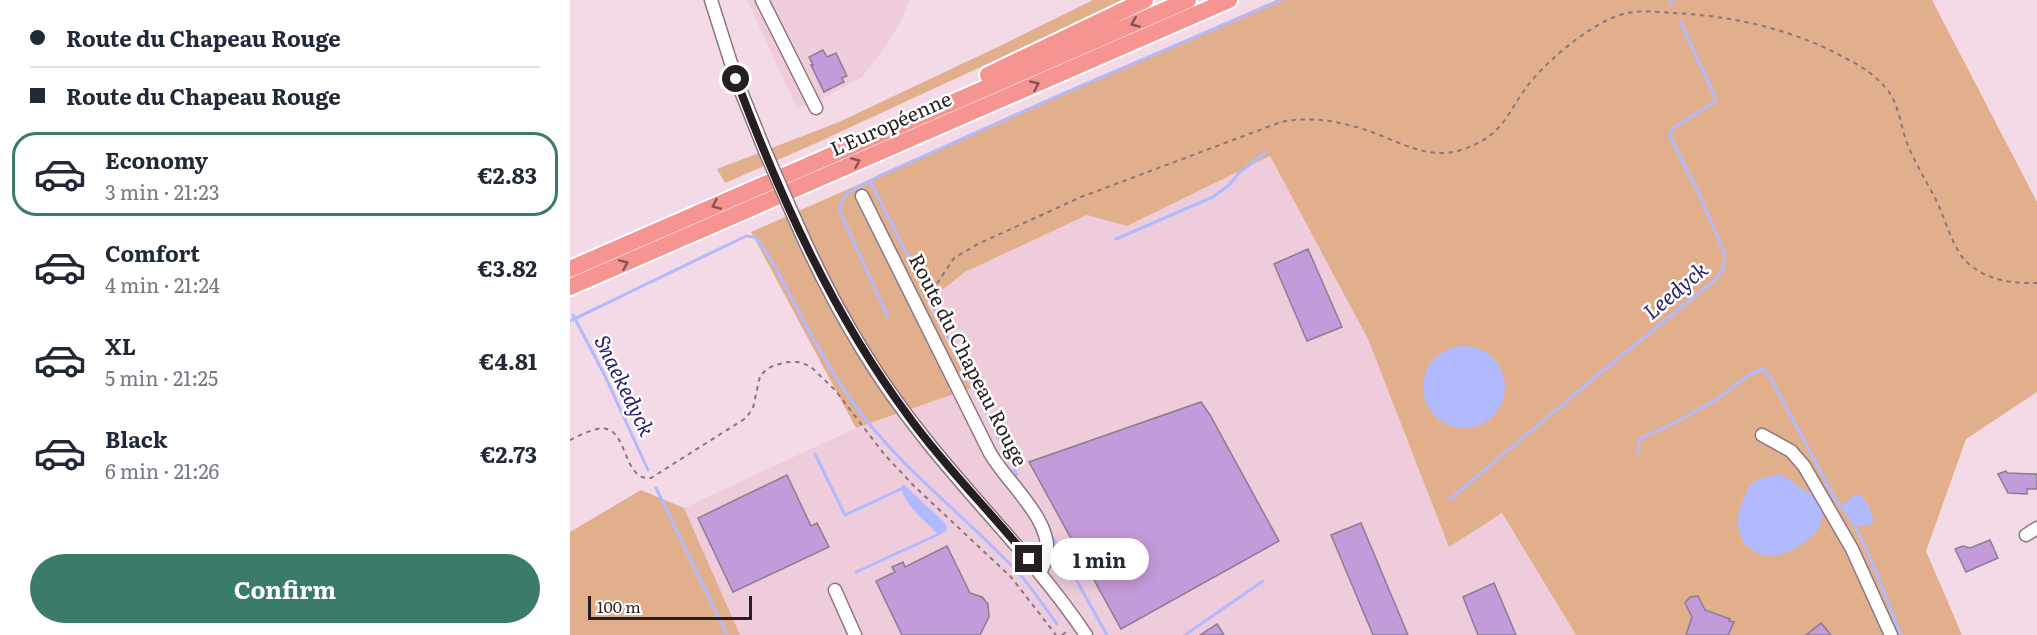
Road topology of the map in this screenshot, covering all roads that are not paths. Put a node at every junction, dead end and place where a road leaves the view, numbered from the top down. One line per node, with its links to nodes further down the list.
1 (711, 0): 14 (street, bridge)
2 (762, 0): 6 (street)
3 (1145, 0): 7 (highway)
4 (1188, 0): 7 (highway, L'Européenne, one-way to 7)
5 (1229, 0): 10 (highway, L'Européenne, one-way to 5)
6 (816, 108)
7 (745, 193): 9 (highway, L'Européenne, one-way to 9)
8 (862, 196): 14 (street, Route du Chapeau Rouge)
9 (570, 269)
10 (570, 287)
11 (1762, 435): 18 (street)
12 (2037, 528): 13 (street)
13 (2026, 535)
14 (1040, 573): 17 (street)
15 (835, 591): 16 (street)
16 (855, 635)
17 (1086, 635)
18 (1891, 635)

